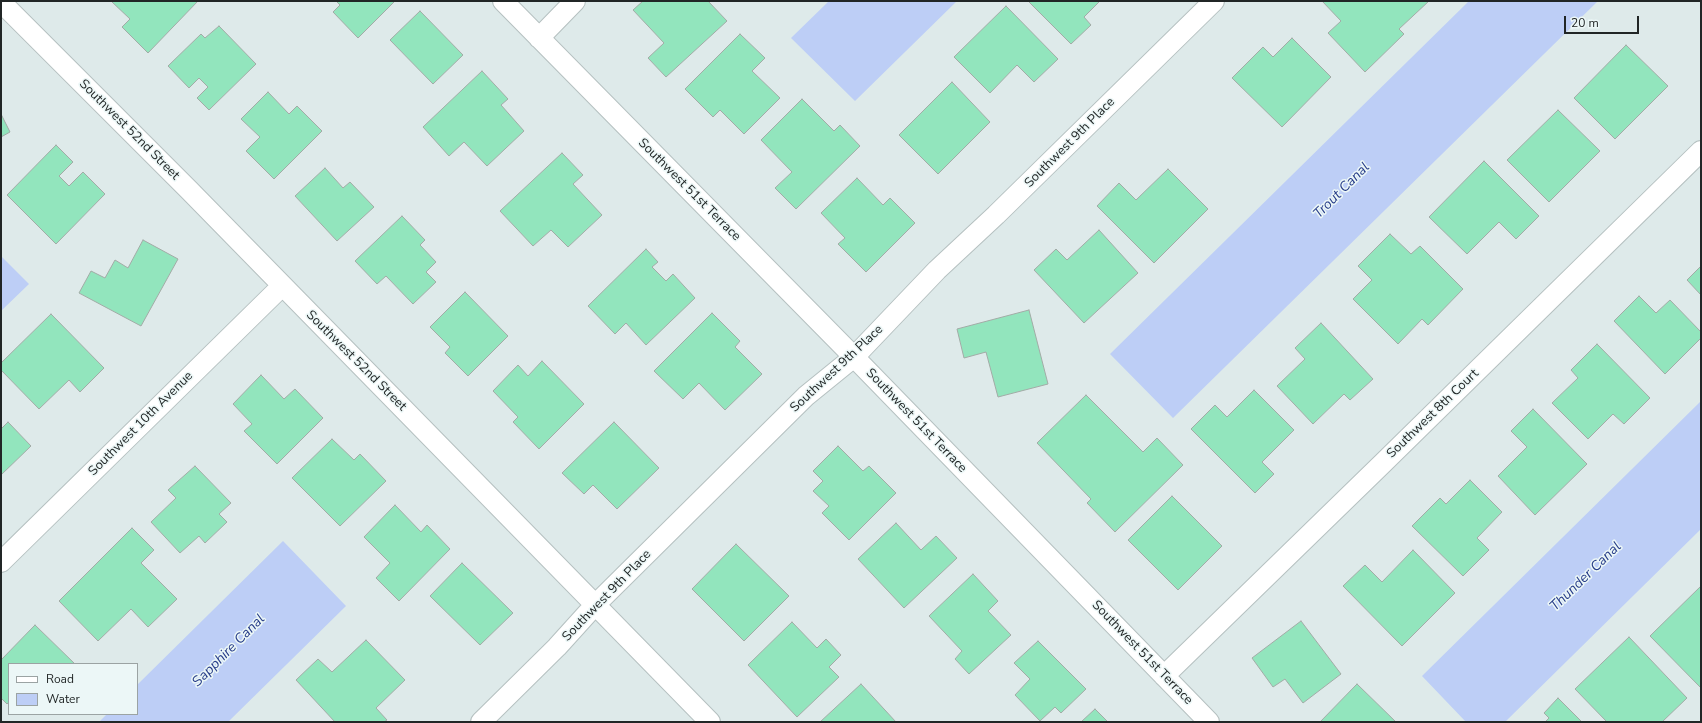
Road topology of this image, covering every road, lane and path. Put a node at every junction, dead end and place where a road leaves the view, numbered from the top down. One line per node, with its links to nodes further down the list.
1 (503, 1): 5 (street, Southwest 51st Terrace)
2 (575, 1): 5 (street)
3 (1214, 1): 8 (street, Southwest 9th Place)
4 (1, 2): 7 (street, Southwest 52nd Street)
5 (539, 38): 8 (street, Southwest 51st Terrace)
6 (1701, 151): 11 (street, Southwest 8th Court)
7 (282, 286): 9 (street, Southwest 10th Avenue); 10 (street, Southwest 52nd Street)
8 (854, 357): 10 (street, Southwest 9th Place); 11 (street, Southwest 51st Terrace)
9 (1, 562)
10 (595, 605): 12 (street, Southwest 9th Place); 13 (street, Southwest 52nd Street)
11 (1164, 676): 14 (street, Southwest 51st Terrace)
12 (481, 722)
13 (710, 722)
14 (1210, 722)

